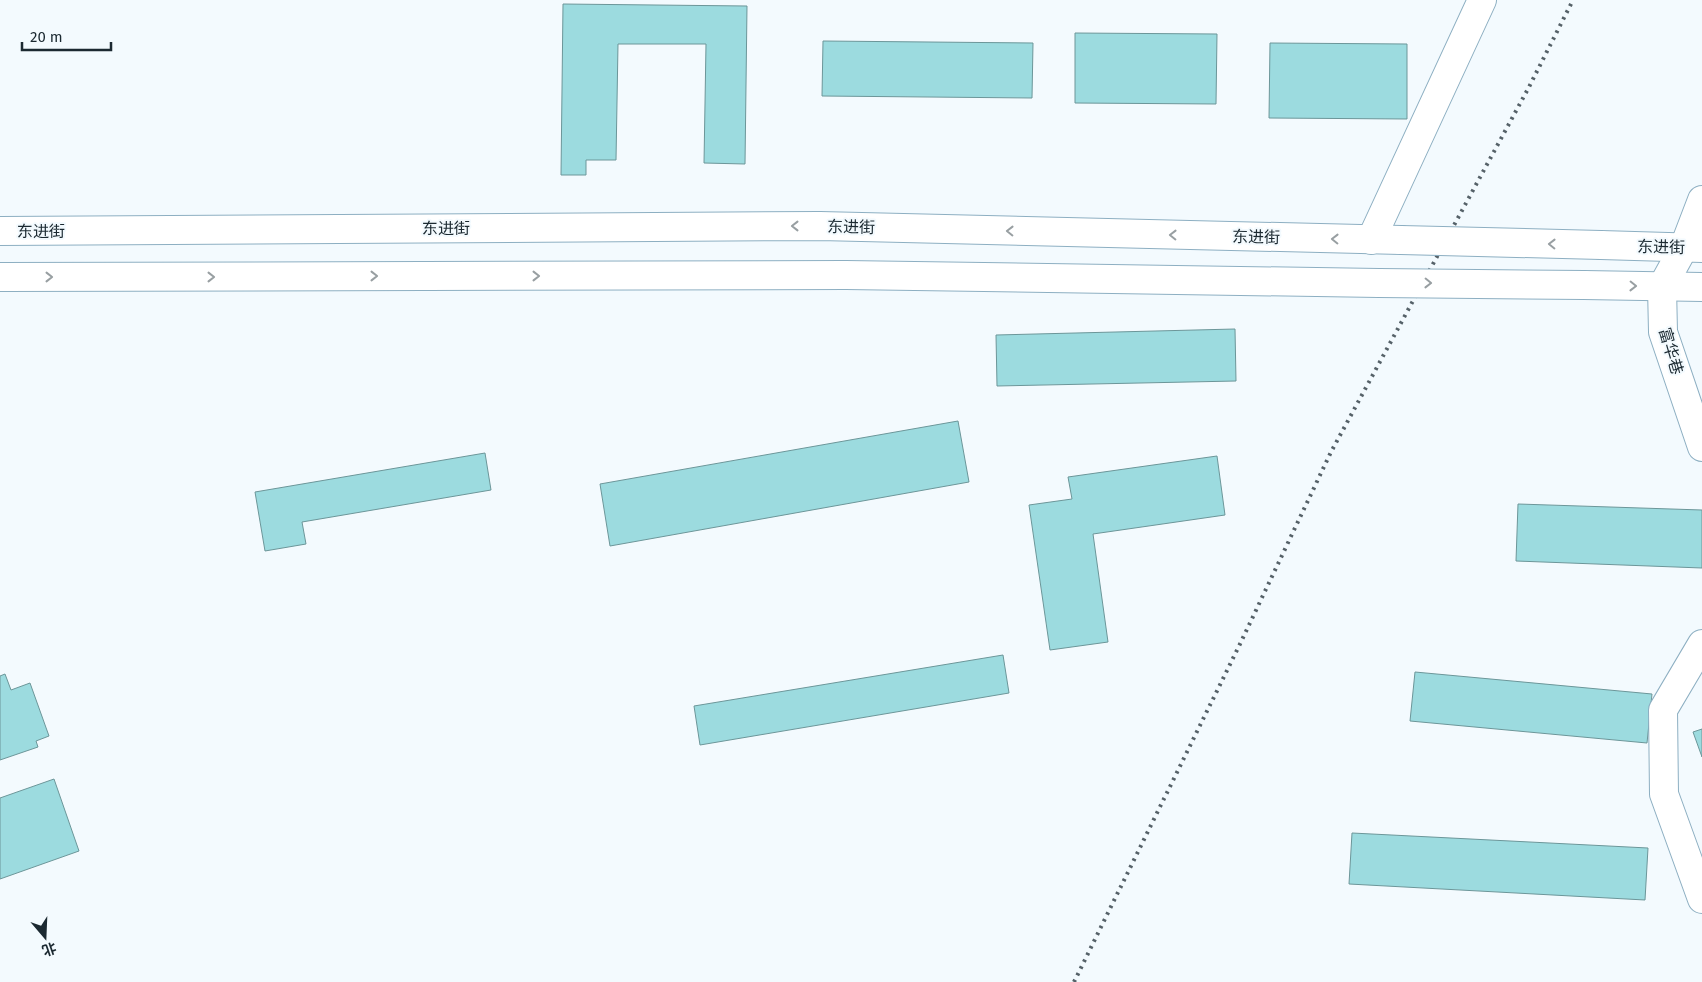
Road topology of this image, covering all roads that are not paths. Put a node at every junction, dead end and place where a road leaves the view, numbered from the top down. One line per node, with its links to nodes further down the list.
1 (1482, 0): 4 (main road)
2 (1702, 200): 5 (main road)
3 (0, 231): 4 (main road, 东进街, one-way to 3)
4 (1371, 240): 5 (main road, 东进街, one-way to 4, bridge)
5 (1693, 247): 7 (main road)
6 (0, 277): 7 (main road, one-way to 7, bridge)
7 (1662, 287): 8 (main road); 9 (main road, 富华巷)
8 (1702, 287)
9 (1702, 447)
10 (1702, 644): 11 (main road)
11 (1702, 899)

